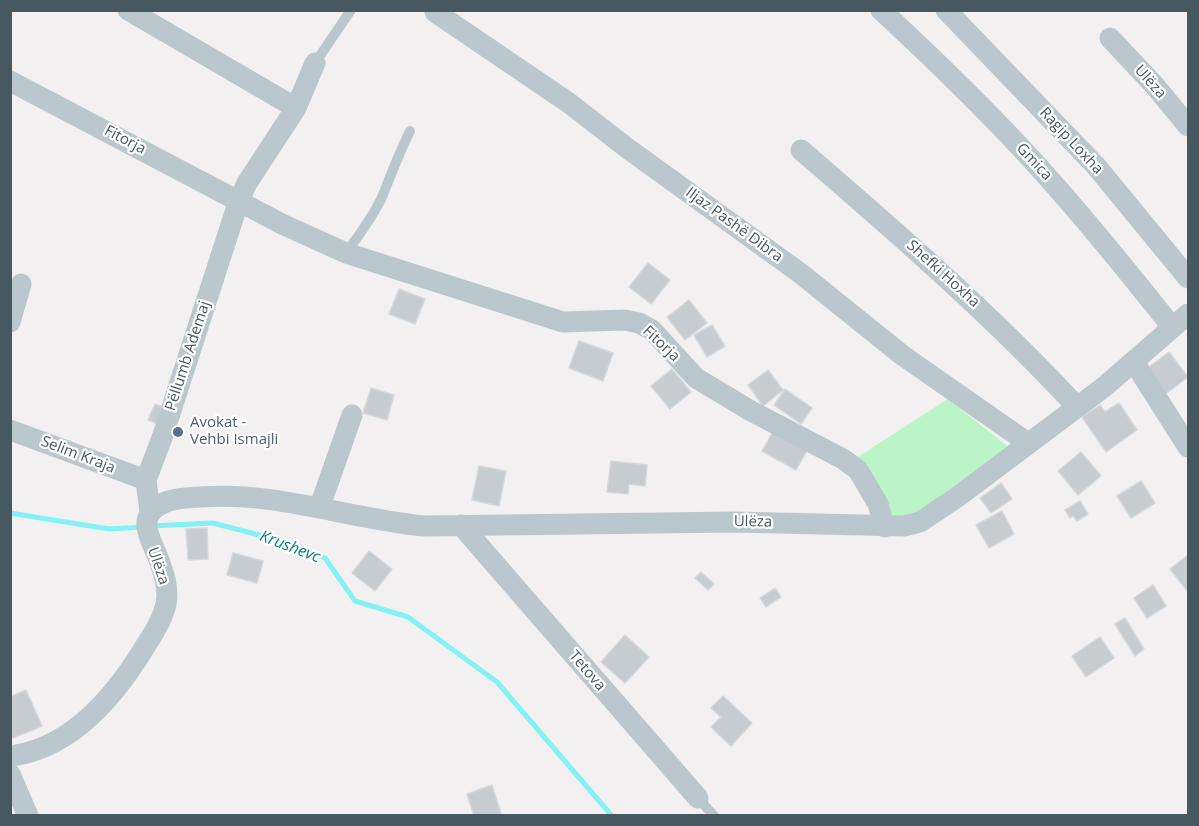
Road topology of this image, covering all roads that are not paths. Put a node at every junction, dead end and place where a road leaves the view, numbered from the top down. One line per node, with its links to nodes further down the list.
1 (128, 10): 9 (street)
2 (351, 10): 7 (lane)
3 (881, 10): 19 (street, Gmica)
4 (946, 10): 15 (street, Ragip Loxha)
5 (435, 12): 24 (street, Iljaz Pashë Dibra)
6 (1110, 38): 10 (street, Ulëza)
7 (315, 63): 9 (street)
8 (10, 81): 13 (street, Fitorja)
9 (296, 108): 13 (street)
10 (1188, 126)
11 (410, 131): 14 (lane)
12 (801, 150): 21 (street, Shefki Hoxha)
13 (239, 200): 14 (street, Fitorja); 26 (street, Pëllumb Ademaj)
14 (346, 253): 30 (street, Fitorja)
15 (1188, 278)
16 (21, 284): 18 (street)
17 (1188, 314): 19 (street, Ulëza)
18 (10, 322)
19 (1172, 327): 20 (street, Ulëza)
20 (1134, 362): 21 (street, Ulëza); 25 (street)
21 (1077, 406): 24 (street, Ulëza)
22 (352, 415): 27 (street)
23 (10, 430): 26 (street, Selim Kraja)
24 (1028, 443): 30 (street, Ulëza)
25 (1188, 447)
26 (146, 480): 28 (street, Pëllumb Ademaj)
27 (320, 506): 28 (street, Ulëza); 29 (street, Ulëza)
28 (148, 523): 31 (street, Ulëza)
29 (461, 525): 30 (street, Ulëza); 33 (street, Tetova)
30 (885, 527)
31 (10, 756)
32 (10, 774): 34 (street)
33 (698, 798): 35 (lane, Tetova)
34 (27, 816)
35 (714, 816)

